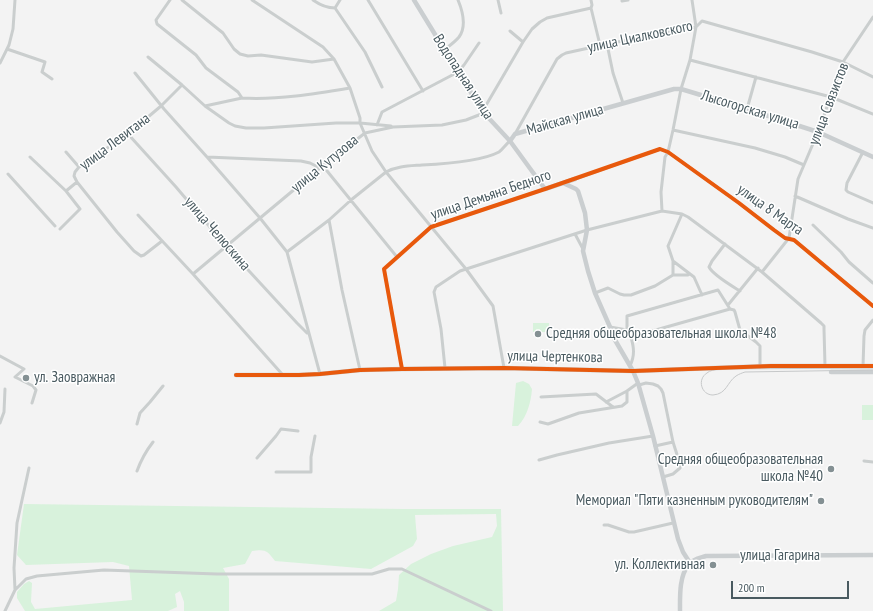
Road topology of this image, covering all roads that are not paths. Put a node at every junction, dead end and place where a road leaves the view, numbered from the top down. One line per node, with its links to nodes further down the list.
1 (15, 0): 25 (street)
2 (170, 0): 42 (street)
3 (182, 0): 28 (street)
4 (252, 0): 28 (street)
5 (312, 0): 15 (street)
6 (340, 0): 15 (street)
7 (368, 0): 41 (street)
8 (414, 0): 26 (street, Водопадная улица)
9 (458, 0): 26 (street)
10 (498, 0): 17 (street)
11 (591, 0): 16 (street)
12 (628, 0): 14 (street)
13 (692, 0): 19 (street)
14 (622, 1)
15 (335, 8): 38 (street)
16 (591, 8): 21 (street); 24 (street)
17 (501, 13)
18 (873, 16): 30 (street, улица Связистов)
19 (696, 27): 23 (street, улица Циалковского); 29 (street); 30 (street, улица Циалковского)
20 (510, 31): 21 (street)
21 (522, 42): 48 (street)
22 (478, 43): 32 (street)
23 (607, 44): 24 (street, улица Циалковского); 44 (street)
24 (600, 45): 57 (street, улица Циалковского)
25 (8, 49): 31 (street); 36 (street)
26 (444, 50): 32 (street, Водопадная улица)
27 (148, 57): 37 (street)
28 (334, 59): 39 (street)
29 (690, 60): 34 (street); 40 (street)
30 (843, 62): 35 (street, улица Циалковского); 43 (street, улица Связистов)
31 (0, 64)
32 (458, 72): 41 (street); 48 (street, Водопадная улица)
33 (135, 73): 45 (street)
34 (756, 77): 43 (street); 47 (street)
35 (873, 77)
36 (52, 79)
37 (182, 85): 45 (street, улица Левитана); 46 (street)
38 (382, 87)
39 (350, 88): 42 (street); 50 (street)
40 (681, 89): 44 (street, Лысогорская улица); 47 (street, Лысогорская улица); 53 (street)
41 (423, 91): 51 (street)
42 (242, 98): 46 (street)
43 (831, 98): 49 (street); 54 (street, улица Связистов)
44 (623, 103): 57 (street, Майская улица)
45 (161, 106): 56 (street, улица Левитана); 63 (street)
46 (204, 106): 50 (street)
47 (747, 109): 54 (street, Лысогорская улица)
48 (484, 113): 52 (street, улица Кутузова); 58 (street, Водопадная улица)
49 (873, 114)
50 (360, 123): 51 (street); 55 (street)
51 (377, 125): 52 (street)
52 (393, 127): 55 (street, улица Кутузова)
53 (673, 130): 60 (street); 65 (street)
54 (818, 132): 61 (street, Лысогорская улица); 65 (street, улица Связистов)
55 (365, 133): 66 (street, улица Кутузова); 68 (street)
56 (128, 134): 67 (street, улица Левитана); 93 (street, улица Челюскина)
57 (515, 134): 58 (street, Майская улица)
58 (510, 141): 68 (street); 73 (street, Водопадная улица)
59 (66, 152): 67 (street)
60 (668, 152): 70 (street, улица Демьяна Бедного); 78 (street); 90 (street, улица 8 Марта)
61 (863, 152): 64 (street, Лысогорская улица); 77 (street)
62 (30, 157): 74 (street)
63 (207, 157): 66 (street); 81 (street)
64 (873, 157)
65 (804, 165): 75 (street, улица Связистов)
66 (321, 167): 76 (street); 81 (street, улица Кутузова)
67 (79, 168): 71 (street, улица Левитана)
68 (386, 172): 76 (street); 85 (street)
69 (8, 174): 84 (street)
70 (575, 179): 72 (street, улица Демьяна Бедного)
71 (77, 182): 74 (street); 91 (street, улица Левитана)
72 (563, 183): 73 (street, улица Демьяна Бедного); 88 (street)
73 (545, 190): 85 (street, улица Демьяна Бедного)
74 (66, 191): 87 (street)
75 (795, 196): 86 (street); 90 (street, улица Связистов)
76 (351, 200): 82 (street); 96 (street)
77 (873, 203)
78 (662, 211): 79 (street); 88 (street)
79 (682, 214): 92 (street); 97 (street)
80 (138, 215): 91 (street)
81 (260, 218): 93 (street, улица Кутузова); 95 (street)
82 (329, 220): 95 (street); 124 (street)
83 (813, 225): 104 (street)
84 (55, 226)
85 (431, 227): 96 (street, улица Демьяна Бедного); 99 (street)
86 (873, 228)
87 (60, 230)
88 (587, 230): 89 (street); 94 (street)
89 (575, 234): 94 (street); 99 (street)
90 (789, 238): 100 (street); 108 (street, улица 8 Марта)
91 (162, 242): 101 (street)
92 (725, 244): 98 (street); 105 (street)
93 (226, 246): 101 (street, улица Кутузова); 113 (street, улица Челюскина)
94 (583, 251): 106 (street)
95 (287, 252): 113 (street)
96 (397, 257): 123 (street, улица Демьяна Бедного)
97 (673, 261): 102 (street); 103 (street)
98 (758, 268): 100 (street); 105 (street)
99 (466, 269): 121 (street); 122 (street)
100 (762, 272): 118 (street)
101 (193, 274): 129 (street)
102 (690, 274): 103 (street); 107 (street)
103 (673, 275): 106 (street)
104 (873, 283)
105 (740, 291): 109 (street)
106 (595, 293): 111 (street)
107 (702, 295): 109 (street); 112 (street)
108 (873, 306)
109 (729, 307): 114 (street); 117 (street)
110 (873, 320): 119 (street)
111 (610, 327): 112 (street); 116 (street)
112 (627, 330): 114 (street)
113 (308, 334): 130 (street)
114 (631, 337): 116 (street)
115 (0, 356): 137 (street)
116 (630, 366): 125 (street)
117 (760, 366): 118 (street, улица Чертенкова); 125 (street, улица Чертенкова)
118 (825, 366): 119 (street, улица Чертенкова)
119 (864, 366): 120 (street, улица Чертенкова)
120 (873, 366)
121 (445, 368): 122 (street, улица Чертенкова); 123 (street, улица Чертенкова)
122 (504, 368): 125 (street, улица Чертенкова)
123 (402, 369): 124 (street, улица Чертенкова)
124 (360, 370): 130 (street, улица Чертенкова)
125 (634, 371): 131 (street)
126 (831, 372): 127 (street)
127 (873, 372)
128 (236, 374): 129 (street, улица Чертенкова)
129 (282, 374): 130 (street, улица Чертенкова)
130 (320, 374)
131 (639, 384): 134 (street); 144 (street); 146 (street)
132 (163, 386): 141 (street)
133 (5, 388): 140 (street)
134 (627, 391): 136 (street); 138 (street)
135 (542, 397): 136 (street)
136 (606, 402): 138 (street)
137 (32, 403)
138 (613, 408): 139 (street)
139 (540, 422)
140 (0, 423)
141 (137, 424)
142 (298, 431): 148 (street)
143 (315, 436): 154 (street)
144 (653, 436): 147 (street); 149 (street)
145 (153, 442): 153 (street)
146 (673, 442): 147 (street); 155 (street)
147 (655, 446): 155 (street)
148 (257, 458)
149 (539, 460)
150 (864, 462): 151 (street)
151 (873, 462)
152 (29, 468): 160 (street)
153 (137, 471)
154 (276, 472)
155 (663, 477): 156 (street)
156 (674, 523): 157 (street); 159 (street)
157 (604, 525)
158 (873, 555): 159 (street, улица Гагарина)
159 (690, 563): 163 (street)
160 (15, 590): 161 (street); 162 (street)
161 (5, 611)
162 (491, 611)
163 (680, 611)

